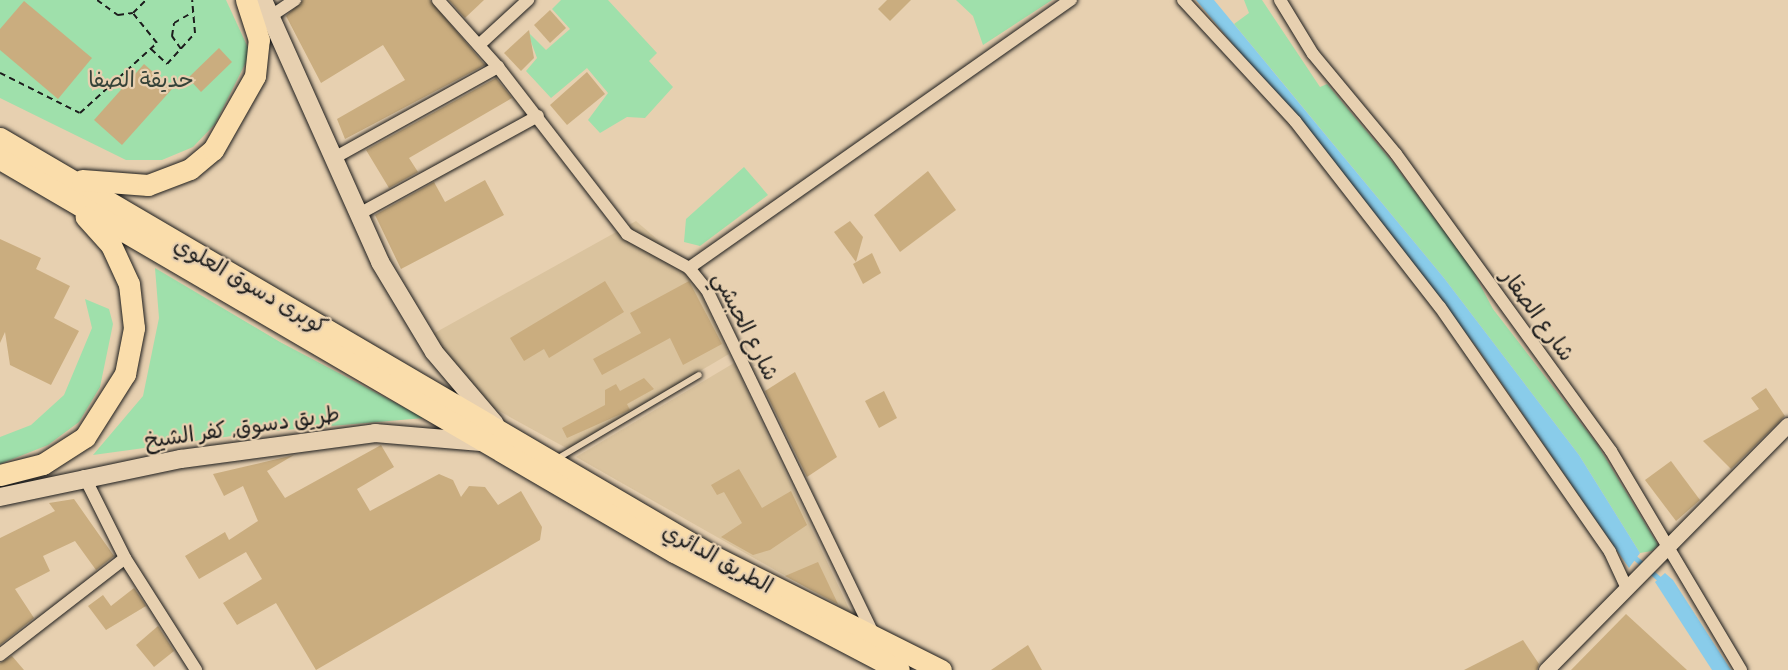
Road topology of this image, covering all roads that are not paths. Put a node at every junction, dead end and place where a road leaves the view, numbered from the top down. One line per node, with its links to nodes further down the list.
1 (246, 0): 15 (highway)
2 (295, 0): 8 (street)
3 (438, 0): 9 (street, شارع الحبشي)
4 (528, 0): 9 (street)
5 (1071, 0): 17 (street)
6 (1183, 0): 27 (street)
7 (1280, 0): 25 (street, شارع الصقار)
8 (267, 8): 13 (main road)
9 (479, 45): 10 (street, شارع الحبشي)
10 (498, 67): 11 (street, شارع الحبشي); 13 (street)
11 (538, 116): 16 (street); 17 (street, شارع الحبشي)
12 (0, 138): 15 (highway, كوبرى دسوق العلوي)
13 (334, 158): 16 (main road)
14 (0, 159): 15 (highway, كوبرى دسوق العلوي)
15 (65, 186): 20 (highway, كوبرى دسوق العلوي); 22 (highway)
16 (359, 214): 20 (main road)
17 (689, 268): 28 (street, شارع الحبشي)
18 (699, 375): 21 (lane)
19 (1788, 425): 25 (street)
20 (498, 439): 21 (highway, الطريق الدائري); 23 (main road, طريق دسوق, كفر الشيخ); 31 (highway, الطريق الدائري)
21 (552, 462): 28 (highway, الطريق الدائري)
22 (0, 475)
23 (84, 476): 24 (main road, طريق دسوق, كفر الشيخ); 26 (street)
24 (0, 497)
25 (1666, 547): 27 (street); 34 (street, شارع الصقار)
26 (125, 558): 29 (street); 30 (street)
27 (1630, 583): 33 (street)
28 (879, 642): 32 (highway, الطريق الدائري)
29 (0, 655)
30 (196, 670)
31 (899, 670)
32 (941, 670)
33 (1546, 670)
34 (1742, 670)

